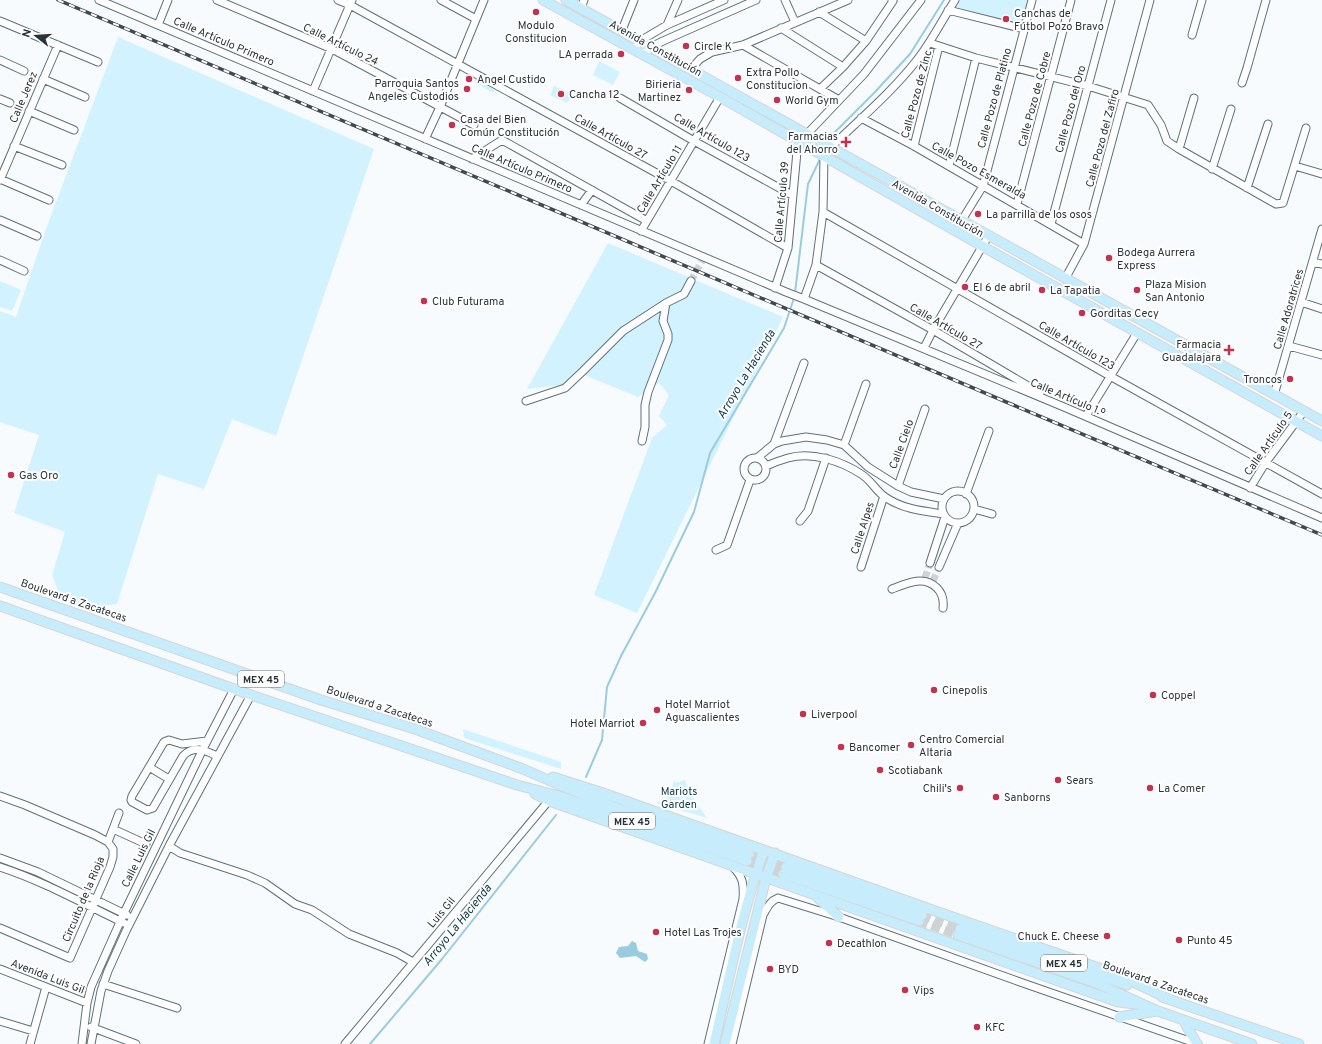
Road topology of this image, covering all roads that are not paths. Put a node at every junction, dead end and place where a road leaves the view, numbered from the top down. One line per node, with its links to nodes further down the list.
1 (99, 0): 31 (street, Calle Artículo Primero)
2 (168, 0): 31 (street)
3 (217, 0): 44 (street, Calle Artículo 24)
4 (338, 0): 24 (street, Calle Artículo 27)
5 (441, 0): 28 (street)
6 (484, 0): 28 (street)
7 (543, 0): 45 (main road, Avenida Constitución)
8 (566, 0): 25 (main road, Avenida Constitución)
9 (634, 0): 35 (street)
10 (678, 0): 32 (street)
11 (756, 0): 43 (street)
12 (785, 0): 30 (street)
13 (848, 0): 27 (street)
14 (892, 0): 38 (street)
15 (921, 0): 67 (street)
16 (955, 0): 26 (street)
17 (1032, 0): 34 (street, Calle Pozo de Platino)
18 (1071, 0): 55 (street, Calle Pozo de Cobre)
19 (1110, 0): 58 (street, Calle Pozo del Oro)
20 (1150, 0): 63 (street, Calle Pozo del Zafiro)
21 (1202, 0): 36 (street)
22 (1266, 0): 57 (street)
23 (720, 1): 32 (street)
24 (351, 3): 44 (street); 50 (street, Calle Artículo 27)
25 (582, 4): 35 (main road, Avenida Constitución)
26 (948, 10): 34 (street); 39 (street)
27 (819, 12): 30 (street); 38 (street)
28 (476, 19): 50 (street)
29 (0, 21): 40 (street)
30 (795, 22): 33 (street)
31 (158, 25): 60 (street, Calle Artículo Primero)
32 (668, 25): 37 (street)
33 (782, 28): 41 (street); 51 (street)
34 (1024, 29): 53 (street, Calle Pozo de Platino)
35 (622, 30): 37 (main road, Avenida Constitución)
36 (1192, 35)
37 (640, 40): 43 (main road, Avenida Constitución); 45 (street)
38 (866, 40): 51 (street)
39 (930, 43): 42 (street); 72 (street)
40 (58, 45): 49 (street); 56 (street, Calle Jerez)
41 (743, 45): 52 (street); 59 (street)
42 (940, 46): 47 (street); 83 (street, Calle Pozo de Zinc)
43 (651, 47): 46 (street); 52 (main road, Avenida Constitución)
44 (332, 49): 60 (street); 69 (street, Calle Artículo 24)
45 (633, 49): 46 (main road, Avenida Constitución)
46 (643, 54): 62 (main road, Avenida Constitución)
47 (976, 58): 53 (street); 88 (street)
48 (0, 60): 54 (street)
49 (98, 62)
50 (458, 64): 69 (street); 93 (street, Calle Artículo 27)
51 (844, 67): 59 (street)
52 (691, 68): 77 (main road, Avenida Constitución)
53 (1013, 68): 55 (street); 94 (street, Calle Pozo de Platino)
54 (24, 71)
55 (1051, 77): 58 (street); 99 (street, Calle Pozo de Cobre)
56 (43, 79): 61 (street); 71 (street, Calle Jerez)
57 (1242, 83)
58 (1088, 86): 63 (street); 105 (street, Calle Pozo del Oro)
59 (820, 89): 67 (street)
60 (313, 91): 78 (street, Calle Artículo Primero)
61 (85, 97)
62 (720, 97): 79 (street, Calle Artículo 11); 80 (main road, Avenida Constitución)
63 (1125, 97): 84 (street); 110 (street, Calle Pozo del Zafiro)
64 (620, 98): 79 (street, Calle Artículo 123)
65 (1194, 98): 84 (street)
66 (0, 99): 68 (street)
67 (839, 100): 77 (street)
68 (10, 103)
69 (440, 107): 74 (street, Calle Artículo 24); 78 (street)
70 (1231, 109): 90 (street)
71 (29, 111): 76 (street); 81 (street, Calle Jerez)
72 (861, 118): 82 (street); 83 (street, Calle Pozo Esmeralda)
73 (1268, 124): 95 (street)
74 (474, 125)
75 (1306, 128): 89 (street)
76 (74, 130)
77 (809, 135): 82 (main road, Avenida Constitución)
78 (425, 139): 86 (street, Calle Artículo Primero)
79 (694, 141): 93 (street, Calle Artículo 11); 97 (street, Calle Artículo 123)
80 (798, 141): 85 (main road, Avenida Constitución); 97 (street, Calle Artículo 39)
81 (14, 146): 87 (street); 92 (street, Calle Jerez)
82 (830, 146): 103 (main road, Avenida Constitución)
83 (914, 146): 88 (street, Calle Pozo Esmeralda)
84 (1179, 149): 90 (street)
85 (823, 155): 101 (street); 111 (main road, Avenida Constitución)
86 (472, 159): 96 (street); 100 (street, Calle Artículo Primero)
87 (62, 165)
88 (949, 166): 94 (street, Calle Pozo Esmeralda)
89 (1295, 166): 91 (street); 95 (street)
90 (1212, 168): 95 (street)
91 (1322, 174)
92 (0, 179): 98 (street)
93 (671, 181): 104 (street, Calle Artículo 11); 112 (street, Calle Artículo 27)
94 (983, 186): 99 (street, Calle Pozo Esmeralda); 103 (street, Calle Pozo de Platino)
95 (1247, 188)
96 (592, 190): 100 (street); 104 (street)
97 (792, 195): 112 (street, Calle Artículo 39)
98 (49, 200)
99 (1017, 204): 105 (street, Calle Pozo Esmeralda)
100 (581, 205): 107 (street, Calle Artículo Primero)
101 (823, 212): 116 (street); 121 (street, Calle Artículo 123)
102 (0, 220): 109 (street)
103 (962, 220): 108 (main road, Avenida Constitución)
104 (647, 221): 107 (street, Calle Artículo 11)
105 (1051, 224): 110 (street, Calle Pozo Esmeralda)
106 (1322, 229): 114 (street, Calle Adoratrices)
107 (641, 231): 120 (street, Calle Artículo Primero)
108 (989, 235): 111 (street); 118 (main road, Avenida Constitución)
109 (37, 236)
110 (1084, 244): 118 (street, Calle Pozo del Zafiro)
111 (982, 246): 121 (street); 127 (main road, Avenida Constitución)
112 (788, 248): 120 (street, Calle Artículo 39)
113 (0, 260): 117 (street)
114 (1313, 262): 115 (street); 123 (street, Calle Adoratrices)
115 (1322, 264)
116 (816, 265): 122 (street); 126 (street, Calle Artículo 27)
117 (24, 271)
118 (1066, 279): 134 (main road, Avenida Constitución)
119 (691, 281): 124 (street)
120 (774, 288): 122 (street, Calle Artículo Primero)
121 (958, 289): 126 (street); 132 (street, Calle Artículo 123)
122 (801, 298): 129 (street, Calle Artículo 1.º)
123 (1301, 302): 125 (street); 128 (street, Calle Adoratrices)
124 (666, 303): 135 (street); 144 (street)
125 (1322, 309)
126 (933, 330): 129 (street); 136 (street, Calle Artículo 27)
127 (1137, 333): 132 (street); 141 (main road, Avenida Constitución)
128 (1289, 346): 130 (street); 134 (street, Calle Adoratrices)
129 (924, 348): 136 (street, Calle Artículo 1.º)
130 (1322, 355)
131 (804, 362): 145 (street)
132 (1110, 376): 139 (street); 149 (street, Calle Artículo 123)
133 (866, 384): 146 (street)
134 (1274, 395): 138 (main road, Avenida Constitución)
135 (526, 401)
136 (1064, 407): 139 (street, Calle Artículo 1.º)
137 (925, 410): 154 (street, Calle Cielo)
138 (1304, 411): 140 (main road, Avenida Constitución); 141 (street, Calle Artículo 5)
139 (1086, 416): 155 (street, Calle Artículo 1.º)
140 (1322, 421)
141 (1295, 422): 143 (main road, Avenida Constitución); 149 (street, Calle Artículo 5)
142 (989, 431): 156 (street)
143 (1322, 436)
144 (642, 441)
145 (774, 444): 146 (street); 147 (street)
146 (844, 445): 151 (street)
147 (758, 458): 150 (street); 153 (street)
148 (826, 458): 150 (street); 152 (street); 164 (street)
149 (1266, 462): 155 (street, Calle Artículo 5); 157 (street, Calle Artículo 123)
150 (766, 466): 153 (street)
151 (868, 467): 152 (street); 154 (street)
152 (862, 474): 158 (street)
153 (750, 480): 166 (street)
154 (898, 486): 159 (street)
155 (1250, 488): 163 (street, Calle Artículo 1.º)
156 (966, 494): 159 (street); 160 (street)
157 (1322, 494)
158 (884, 496): 162 (street); 168 (street, Calle Alpes)
159 (944, 499): 162 (street)
160 (974, 509): 161 (street); 165 (street)
161 (992, 514)
162 (944, 516): 165 (street); 167 (street)
163 (1322, 518)
164 (800, 522)
165 (958, 523): 169 (street)
166 (716, 550)
167 (930, 563)
168 (861, 567)
169 (939, 567)
170 (0, 587): 180 (main road, Boulevard a Zacatecas / MEX 45)
171 (892, 589): 172 (street)
172 (943, 605)
173 (0, 606): 174 (main road, Boulevard a Zacatecas / MEX 45)
174 (234, 689): 175 (main road, Boulevard a Zacatecas / MEX 45); 176 (street, Calle Luis Gil)
175 (250, 695): 178 (street, Calle Luis Gil); 183 (main road, Boulevard a Zacatecas / MEX 45)
176 (207, 741): 177 (street, Calle Luis Gil); 179 (street)
177 (203, 749): 178 (street); 181 (street); 200 (street, Calle Luis Gil)
178 (217, 756): 188 (street, Calle Luis Gil)
179 (149, 767): 181 (street); 181 (street)
180 (523, 769): 183 (main road, Boulevard a Zacatecas / MEX 45); 189 (main road)
181 (169, 779)
182 (0, 796): 186 (street, Circuito de la Rioja)
183 (551, 797): 192 (main road); 209 (street, Luis Gil)
184 (120, 813): 185 (street)
185 (113, 829): 186 (street); 187 (street)
186 (108, 842): 198 (street, Circuito de la Rioja)
187 (146, 844)
188 (169, 846): 202 (street, Calle Luis Gil); 209 (street)
189 (764, 850): 190 (main road); 195 (main road)
190 (775, 853): 196 (main road); 216 (main road)
191 (0, 858): 198 (street)
192 (730, 864): 195 (main road); 208 (street)
193 (0, 867): 199 (street)
194 (784, 870): 203 (main road)
195 (756, 874): 196 (main road); 204 (main road)
196 (766, 878): 197 (main road); 213 (main road)
197 (815, 895): 201 (main road); 218 (main road)
198 (96, 900): 199 (street, Circuito de la Rioja); 200 (street)
199 (93, 908): 205 (street); 207 (street, Circuito de la Rioja)
200 (124, 913): 202 (street); 205 (street, Calle Luis Gil)
201 (839, 917): 211 (street); 222 (street)
202 (133, 918): 206 (street, Calle Luis Gil)
203 (920, 918)
204 (743, 919): 208 (main road); 219 (main road)
205 (120, 921): 206 (street); 217 (street, Calle Luis Gil)
206 (129, 926): 212 (street, Calle Luis Gil)
207 (0, 928)
208 (736, 928): 215 (street)
209 (413, 962): 232 (street, Luis Gil)
210 (0, 969): 214 (street, Avenida Luis Gil)
211 (750, 969): 213 (main road); 236 (street)
212 (103, 984): 220 (street); 226 (street, Calle Luis Gil)
213 (739, 984): 235 (main road)
214 (46, 987): 217 (street, Avenida Luis Gil); 227 (street)
215 (719, 998): 219 (main road); 233 (street)
216 (1167, 998): 218 (main road, Boulevard a Zacatecas / MEX 45); 239 (main road, Boulevard a Zacatecas / MEX 45)
217 (87, 1003): 225 (street, Calle Luis Gil)
218 (1144, 1006): 221 (main road, Boulevard a Zacatecas / MEX 45)
219 (723, 1007): 234 (main road)
220 (177, 1008)
221 (1158, 1011): 222 (main road); 223 (main road, Boulevard a Zacatecas / MEX 45)
222 (1119, 1016): 237 (street)
223 (1183, 1020): 237 (main road); 238 (main road, Boulevard a Zacatecas / MEX 45)
224 (0, 1021): 227 (street)
225 (85, 1026): 226 (street); 229 (street, Calle Luis Gil)
226 (94, 1028): 230 (street, Calle Luis Gil); 231 (street)
227 (34, 1031): 228 (street)
228 (30, 1044)
229 (82, 1044)
230 (91, 1044)
231 (136, 1044)
232 (346, 1044)
233 (708, 1044)
234 (714, 1044)
235 (725, 1044)
236 (732, 1044)
237 (1197, 1044)
238 (1252, 1044)
239 (1299, 1044)

